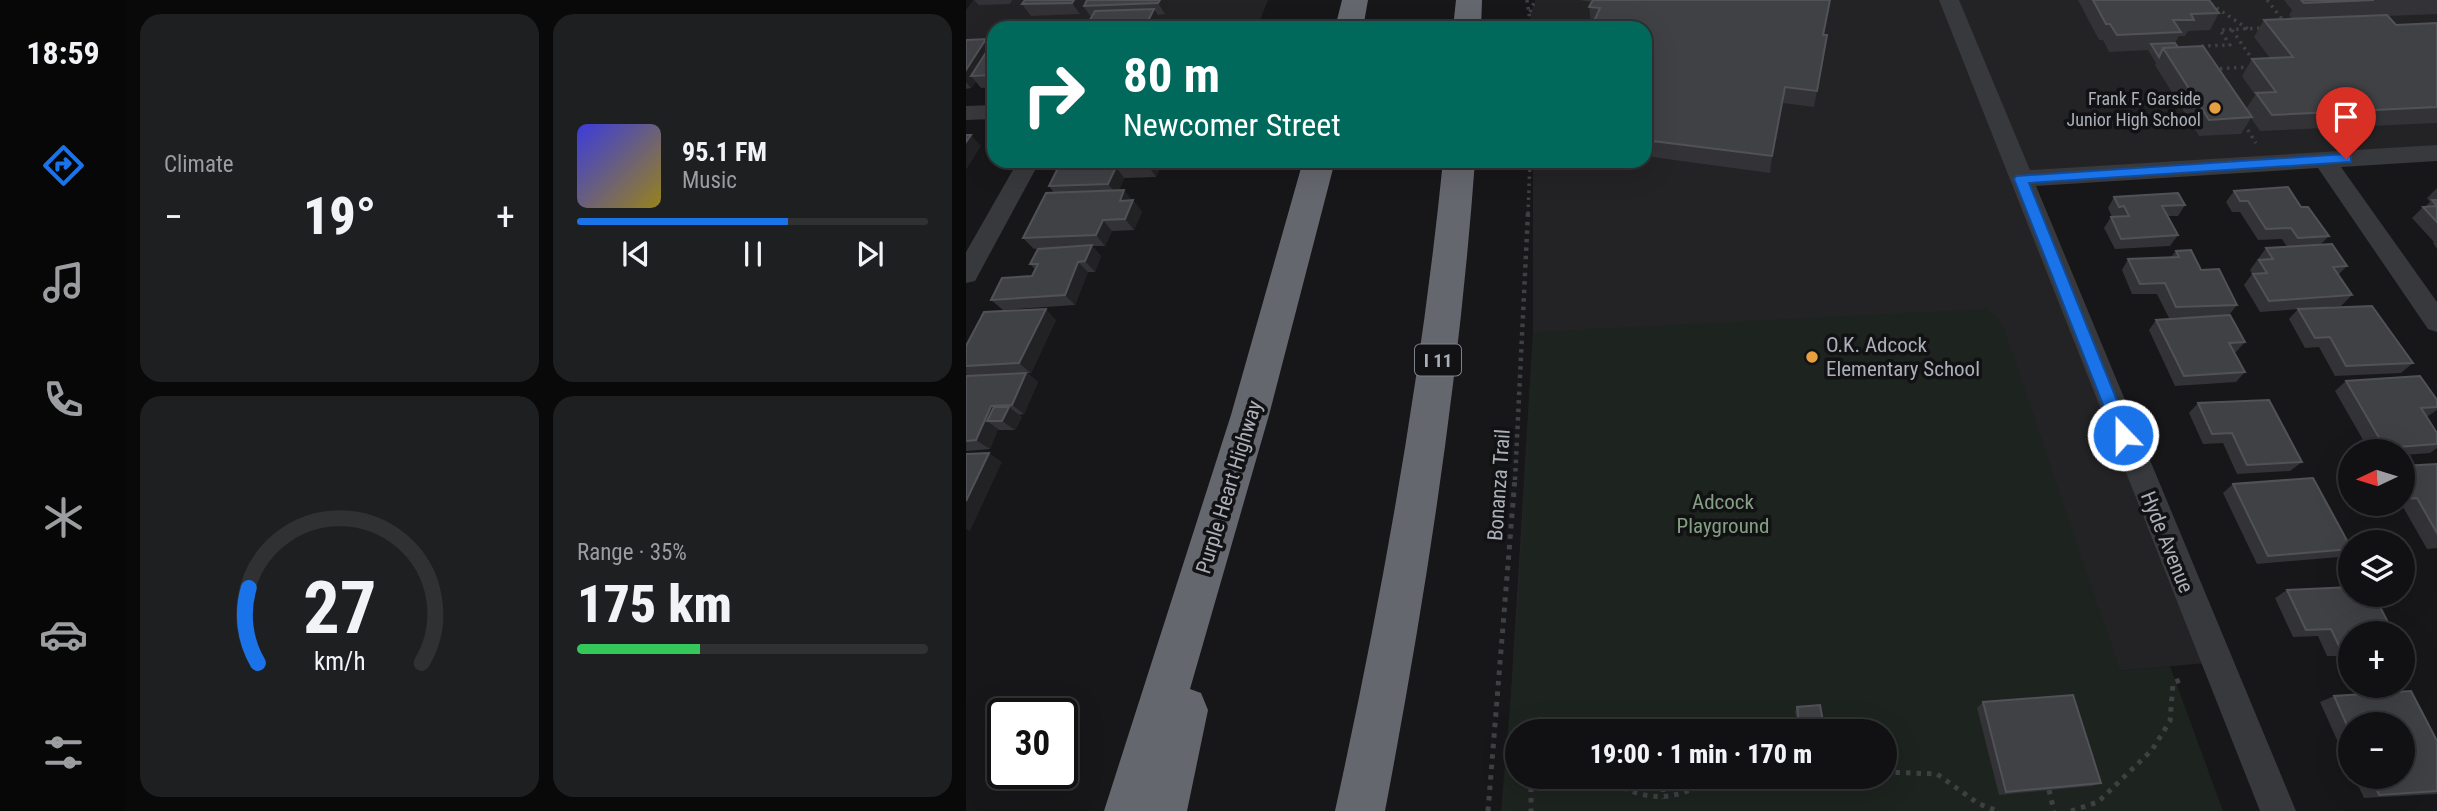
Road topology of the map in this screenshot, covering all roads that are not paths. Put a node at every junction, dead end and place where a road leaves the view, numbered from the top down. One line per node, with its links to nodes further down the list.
1 (1354, 0): 4 (highway)
2 (1469, 0): 5 (highway)
3 (1949, 0): 13 (street, Hyde Avenue)
4 (1350, 21)
5 (1468, 21)
6 (987, 112): 7 (street)
7 (966, 113)
8 (2437, 153): 9 (street)
9 (2324, 160): 13 (street); 15 (street)
10 (1025, 168): 14 (street)
11 (1317, 168): 16 (highway, Purple Heart Highway)
12 (1458, 168): 17 (highway, I 11)
13 (2020, 179): 24 (street, Hyde Avenue)
14 (966, 274)
15 (2437, 322)
16 (1231, 481): 18 (highway, Purple Heart Highway); 21 (highway)
17 (1414, 538): 22 (highway, I 11); 23 (highway)
18 (1166, 695): 19 (highway); 20 (highway, Purple Heart Highway)
19 (1114, 811)
20 (1129, 811)
21 (1162, 811)
22 (1360, 811)
23 (1387, 811)
24 (2278, 811)

